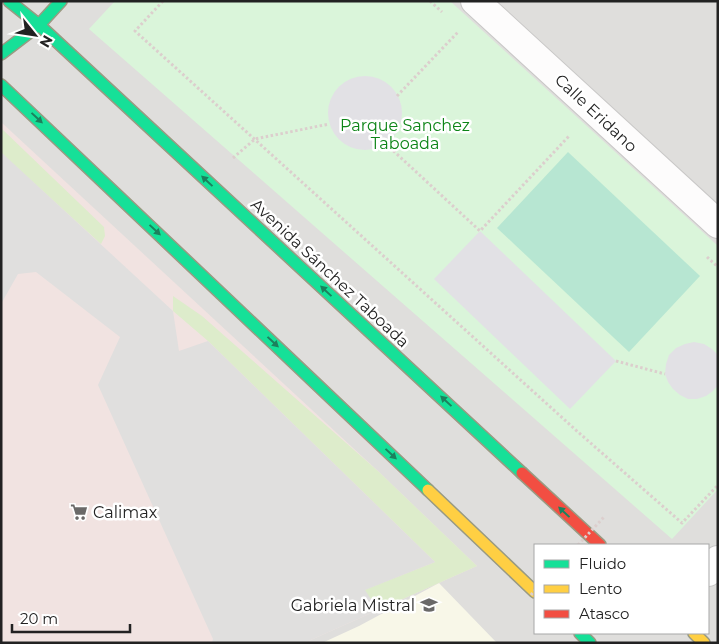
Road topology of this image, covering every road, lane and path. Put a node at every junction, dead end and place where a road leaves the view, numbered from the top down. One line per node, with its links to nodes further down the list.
1 (9, 1): 5 (main road, Avenida Sánchez Taboada)
2 (60, 1): 5 (main road)
3 (163, 1): 12 (path)
4 (475, 1): 15 (street, Calle Eridano)
5 (39, 25): 7 (main road); 14 (main road, Avenida Sánchez Taboada, one-way to 5)
6 (461, 30): 9 (path)
7 (1, 54)
8 (1, 86): 24 (main road, one-way to 24)
9 (397, 96)
10 (329, 124): 12 (path)
11 (572, 132): 13 (path)
12 (254, 139): 14 (path); 18 (path)
13 (386, 144)
14 (207, 182): 21 (main road, Avenida Sánchez Taboada, one-way to 14)
15 (718, 224)
16 (616, 361): 17 (path)
17 (665, 374)
18 (718, 485)
19 (604, 517): 20 (path, bridge)
20 (579, 544)
21 (599, 544)
22 (718, 560): 23 (street)
23 (709, 571)
24 (534, 592)
25 (581, 634): 27 (main road)
26 (695, 634): 28 (main road)
27 (590, 643)
28 (704, 643)

